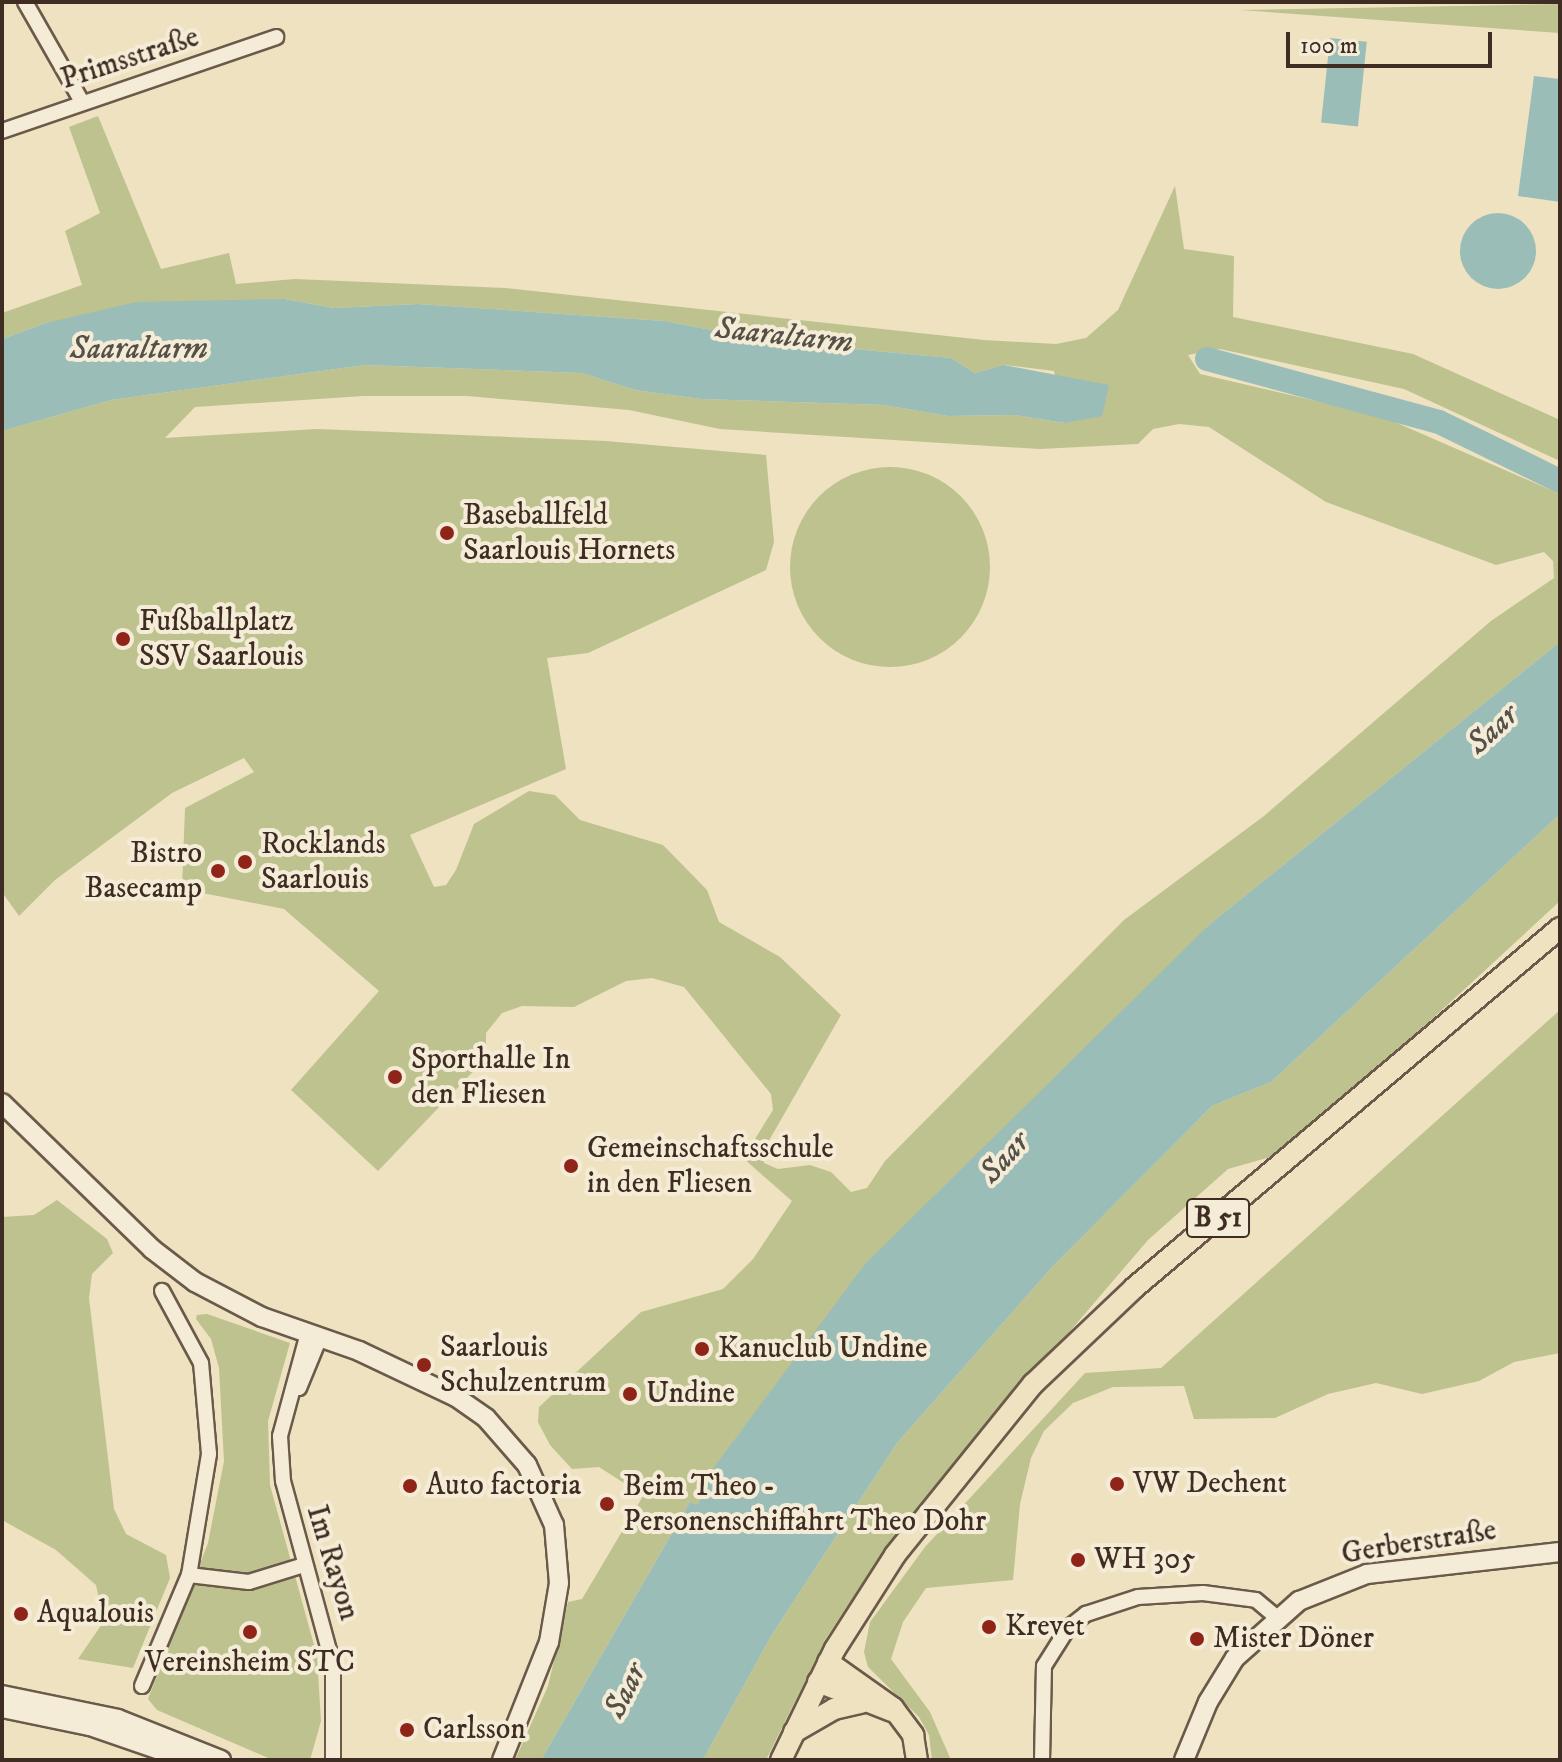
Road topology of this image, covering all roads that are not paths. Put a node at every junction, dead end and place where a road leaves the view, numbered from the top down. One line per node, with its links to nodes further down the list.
1 (25, 2): 3 (street)
2 (276, 37): 3 (street, Primsstraße)
3 (82, 102): 4 (street, Primsstraße)
4 (2, 131)
5 (1560, 928): 14 (main road, B 51)
6 (2, 1103): 8 (street)
7 (162, 1291): 12 (street)
8 (306, 1332): 9 (street, Im Rayon); 9 (street, Im Rayon); 27 (street)
9 (289, 1401): 11 (street, Im Rayon)
10 (1560, 1552): 13 (street, Gerberstraße)
11 (304, 1565): 12 (street); 22 (street, Im Rayon)
12 (189, 1575): 16 (street)
13 (1275, 1616): 30 (street); 31 (street, Gerberstraße)
14 (828, 1662): 15 (main road, B 51); 20 (main road)
15 (818, 1682): 18 (main road); 21 (main road, B 51)
16 (142, 1686)
17 (2, 1695): 24 (street)
18 (861, 1703): 20 (main road); 21 (main road)
19 (2, 1708): 23 (street)
20 (899, 1715): 29 (main road)
21 (794, 1732): 28 (main road, B 51)
22 (331, 1741): 25 (street, Im Rayon); 26 (street, Im Rayon)
23 (189, 1760)
24 (221, 1760)
25 (323, 1760)
26 (333, 1760)
27 (502, 1760)
28 (781, 1760)
29 (917, 1760)
30 (1042, 1760)
31 (1184, 1760)

